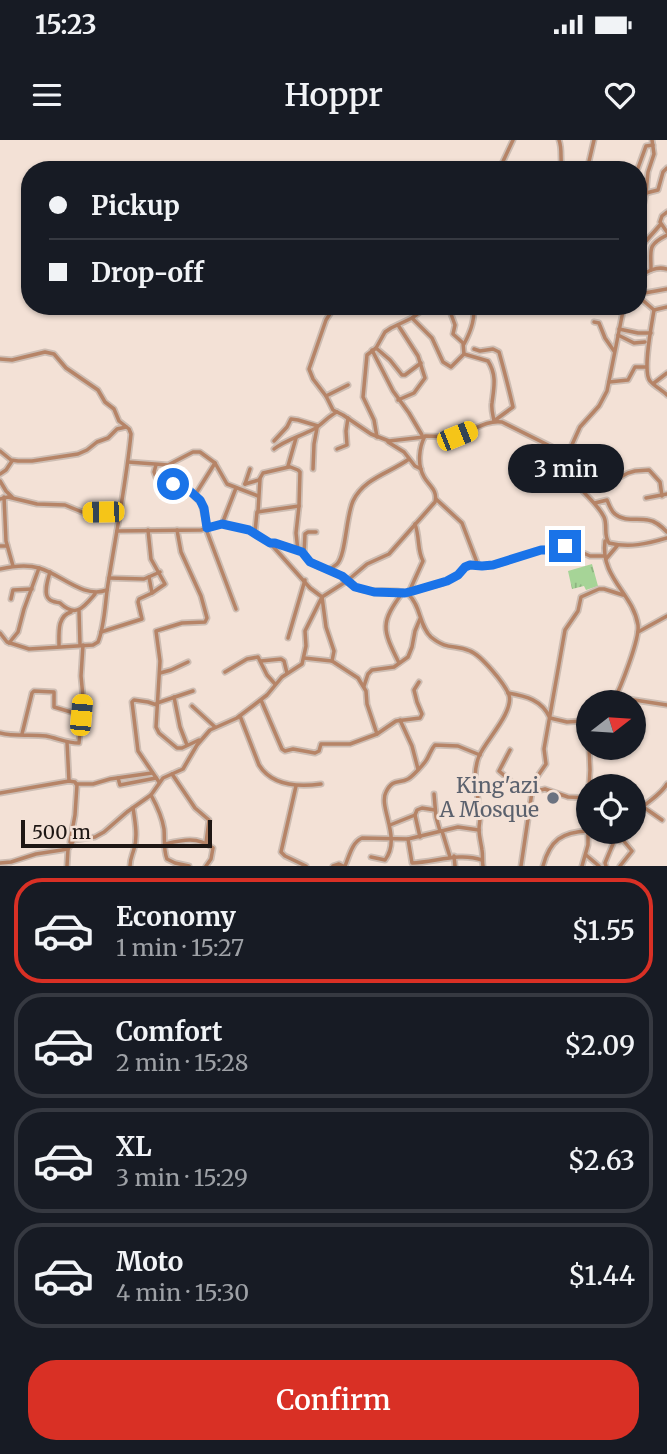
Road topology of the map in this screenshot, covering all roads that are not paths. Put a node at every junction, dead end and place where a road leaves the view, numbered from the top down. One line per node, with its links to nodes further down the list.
1 (513, 140): 5 (street)
2 (559, 140): 6 (street)
3 (594, 140): 7 (street)
4 (653, 141): 8 (street); 10 (street)
5 (503, 161)
6 (560, 161)
7 (589, 161)
8 (641, 161)
9 (667, 168): 11 (street)
10 (647, 182)
11 (647, 193)
12 (667, 212): 13 (street)
13 (660, 225): 14 (street); 15 (street)
14 (667, 233): 17 (street)
15 (647, 240)
16 (667, 269): 17 (street)
17 (651, 270): 18 (street)
18 (647, 272)
19 (667, 289): 20 (street)
20 (647, 293)
21 (647, 303): 23 (street)
22 (667, 307): 23 (street)
23 (654, 310): 33 (street)
24 (329, 315): 49 (street)
25 (416, 315): 29 (street)
26 (451, 315): 36 (street)
27 (474, 315): 36 (street)
28 (622, 315): 32 (street)
29 (412, 318): 31 (street); 40 (street)
30 (594, 322): 39 (street)
31 (398, 325): 37 (street); 42 (street)
32 (619, 329): 33 (street); 34 (street)
33 (651, 332): 43 (street)
34 (617, 335): 35 (street); 39 (street)
35 (645, 342)
36 (463, 345): 40 (street)
37 (374, 349): 42 (street); 50 (street); 56 (street)
38 (474, 349): 53 (street)
39 (614, 351): 45 (street)
40 (464, 354): 53 (street)
41 (0, 359): 54 (street)
42 (421, 363): 50 (street)
43 (646, 367): 45 (street); 46 (street)
44 (667, 373): 46 (street)
45 (609, 382): 65 (street)
46 (654, 383): 48 (street)
47 (348, 385): 49 (street)
48 (667, 395)
49 (326, 396): 51 (street)
50 (398, 400): 57 (street)
51 (337, 412): 52 (street); 55 (street)
52 (348, 418): 56 (street); 62 (street)
53 (494, 421): 57 (street); 65 (street)
54 (125, 427): 66 (street); 67 (street)
55 (318, 427): 58 (street); 60 (street); 72 (street)
56 (377, 437): 59 (street)
57 (423, 437): 59 (street); 73 (street)
58 (296, 438): 61 (street); 70 (street)
59 (386, 441): 64 (street)
60 (274, 442)
61 (274, 449)
62 (337, 449)
63 (0, 451): 66 (street)
64 (409, 458): 73 (street); 114 (street)
65 (566, 458): 78 (street)
66 (12, 461): 74 (street)
67 (128, 462): 69 (street); 91 (street)
68 (215, 463): 69 (street); 79 (street); 81 (street)
69 (156, 465): 81 (street)
70 (289, 467): 75 (street); 89 (street)
71 (250, 469): 77 (street)
72 (313, 469)
73 (421, 469): 87 (street)
74 (0, 474)
75 (260, 480): 77 (street); 82 (street)
76 (0, 481): 85 (street)
77 (245, 484): 80 (street)
78 (578, 485): 83 (street); 88 (street)
79 (236, 488): 80 (street); 92 (street)
80 (243, 490): 82 (street)
81 (195, 495): 94 (street)
82 (258, 496): 90 (street)
83 (665, 496): 86 (street)
84 (2, 498): 85 (street); 106 (street)
85 (14, 498): 91 (street)
86 (646, 498)
87 (436, 499): 93 (street); 110 (street)
88 (595, 503): 100 (street); 102 (street)
89 (299, 506): 90 (street); 107 (street)
90 (258, 512): 98 (street)
91 (120, 514): 97 (street)
92 (222, 524): 94 (street); 98 (street)
93 (415, 524): 120 (street); 123 (street)
94 (206, 528): 96 (street); 129 (street)
95 (148, 530): 96 (street); 97 (street); 116 (street)
96 (177, 530): 147 (street)
97 (117, 531): 118 (street)
98 (255, 532): 103 (street)
99 (316, 532): 108 (street)
100 (667, 532)
101 (667, 538): 104 (street)
102 (606, 539): 104 (street); 109 (street)
103 (270, 543): 107 (street); 119 (street)
104 (618, 545): 109 (street)
105 (0, 546): 106 (street)
106 (7, 546): 111 (street)
107 (298, 551): 108 (street)
108 (304, 554): 114 (street)
109 (605, 558): 110 (street); 126 (street)
110 (478, 565): 123 (street)
111 (13, 566): 112 (street); 113 (street)
112 (39, 568): 115 (street); 121 (street)
113 (0, 569)
114 (326, 570): 120 (street)
115 (50, 572): 124 (street); 131 (street)
116 (160, 572): 117 (street); 125 (street)
117 (149, 577): 118 (street); 125 (street)
118 (108, 578): 122 (street)
119 (305, 580): 127 (street); 137 (street)
120 (347, 581): 123 (street); 127 (street)
121 (32, 589): 128 (street); 138 (street)
122 (107, 590): 124 (street); 134 (street)
123 (406, 592): 133 (street); 145 (street)
124 (96, 593): 130 (street)
125 (152, 593): 134 (street)
126 (623, 595): 135 (street); 163 (street)
127 (322, 597): 141 (street); 143 (street)
128 (11, 599)
129 (236, 610)
130 (79, 611): 131 (street); 139 (street)
131 (73, 612): 140 (street)
132 (667, 616): 135 (street)
133 (421, 617): 145 (street); 154 (street)
134 (101, 632): 139 (street)
135 (638, 632): 152 (street)
136 (0, 633): 138 (street)
137 (288, 638)
138 (9, 643): 140 (street)
139 (82, 645): 140 (street); 161 (street)
140 (59, 646)
141 (304, 658): 143 (street); 148 (street)
142 (261, 661): 146 (street); 148 (street); 150 (street)
143 (332, 661): 151 (street)
144 (188, 662): 147 (street)
145 (399, 663): 151 (street)
146 (225, 672)
147 (160, 673): 158 (street)
148 (287, 673): 150 (street)
149 (419, 682): 164 (street)
150 (275, 684): 156 (street)
151 (364, 686): 168 (street)
152 (618, 690)
153 (193, 691): 155 (street)
154 (508, 693): 163 (street); 174 (street)
155 (174, 697): 158 (street); 172 (street)
156 (261, 700): 162 (street); 168 (street)
157 (646, 701): 159 (street)
158 (157, 704): 172 (street); 176 (street)
159 (667, 705)
160 (192, 706): 166 (street)
161 (81, 715): 169 (street); 171 (street)
162 (240, 716): 166 (street); 184 (street)
163 (550, 718): 165 (street); 185 (street)
164 (400, 720): 168 (street); 175 (street)
165 (576, 721)
166 (215, 727): 170 (street)
167 (0, 733): 169 (street)
168 (377, 734)
169 (22, 735): 171 (street)
170 (201, 740): 172 (street); 177 (street)
171 (67, 742): 180 (street)
172 (187, 745)
173 (510, 750): 185 (street)
174 (480, 755): 175 (street); 197 (street)
175 (418, 768): 196 (street)
176 (152, 773): 178 (street); 179 (street)
177 (172, 774): 179 (street); 203 (street)
178 (118, 778): 179 (street); 181 (street)
179 (158, 780): 188 (street)
180 (69, 781): 181 (street); 186 (street)
181 (76, 784): 208 (street)
182 (667, 784): 190 (street)
183 (321, 785): 184 (street)
184 (296, 786): 219 (street)
185 (532, 792): 189 (street); 224 (street)
186 (0, 793)
187 (434, 794): 193 (street)
188 (151, 795): 191 (street); 204 (street)
189 (576, 797)
190 (646, 803)
191 (132, 808): 208 (street); 216 (street)
192 (646, 809): 195 (street)
193 (435, 810): 194 (street); 198 (street)
194 (415, 816): 196 (street); 200 (street)
195 (663, 820)
196 (390, 825): 201 (street)
197 (479, 830): 198 (street); 212 (street)
198 (441, 831): 200 (street); 211 (street)
199 (576, 832): 225 (street)
200 (420, 837): 202 (street)
201 (391, 839): 202 (street); 210 (street); 221 (street)
202 (408, 839): 214 (street)
203 (206, 843): 204 (street); 218 (street)
204 (165, 844): 217 (street)
205 (588, 844): 209 (street)
206 (613, 844): 228 (street)
207 (626, 844): 229 (street)
208 (69, 847): 213 (street); 215 (street)
209 (586, 855): 226 (street); 227 (street)
210 (371, 857)
211 (452, 857): 212 (street); 214 (street); 222 (street)
212 (482, 860): 223 (street)
213 (0, 863)
214 (435, 863)
215 (67, 866)
216 (130, 866)
217 (189, 866)
218 (206, 866)
219 (305, 866)
220 (333, 866): 221 (street)
221 (344, 866)
222 (455, 866)
223 (483, 866)
224 (521, 866)
225 (543, 866)
226 (582, 866)
227 (599, 866)
228 (607, 866)
229 (620, 866)

